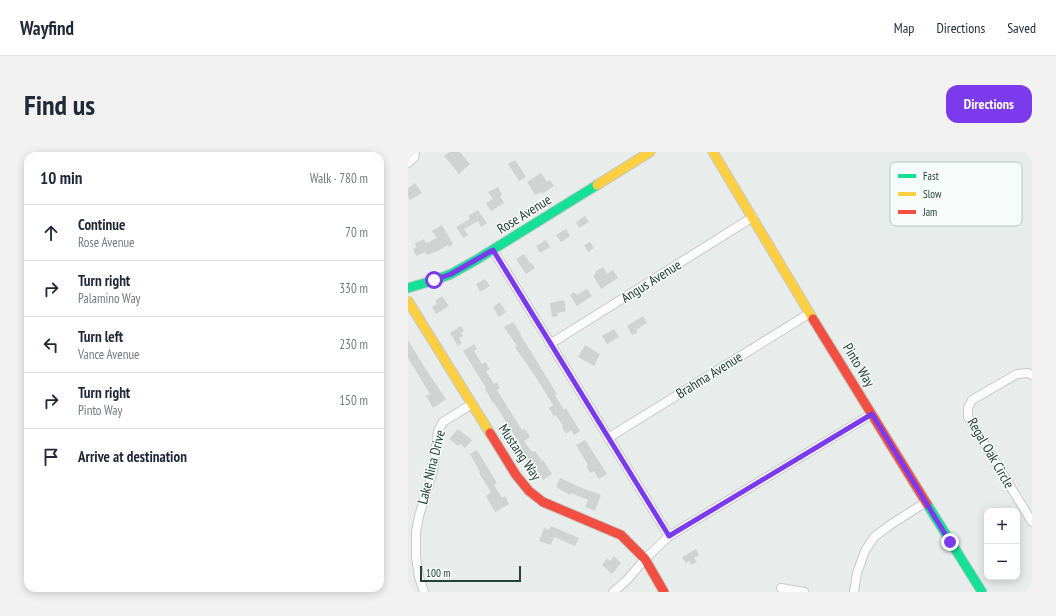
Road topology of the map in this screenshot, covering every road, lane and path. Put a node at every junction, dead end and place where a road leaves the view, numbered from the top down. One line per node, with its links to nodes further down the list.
1 (415, 152): 4 (street)
2 (650, 152): 6 (street, Rose Avenue)
3 (713, 152): 5 (street, Pinto Way)
4 (408, 163)
5 (753, 218): 9 (street, Pinto Way); 10 (street, Angus Avenue)
6 (493, 250): 7 (street, Rose Avenue); 10 (street)
7 (408, 288)
8 (408, 301): 12 (street, Mustang Way)
9 (810, 313): 13 (street, Pinto Way); 14 (street, Brahma Avenue)
10 (550, 344): 14 (street)
11 (1032, 375): 16 (street, Regal Oak Circle)
12 (472, 404): 18 (street, Mustang Way); 20 (street, Lake Nina Drive)
13 (872, 414): 15 (street, Pinto Way); 17 (street)
14 (608, 438): 17 (street)
15 (926, 502): 24 (street); 25 (street, Pinto Way)
16 (1032, 522)
17 (669, 536): 18 (street)
18 (645, 558): 21 (street); 22 (street, Mustang Way)
19 (781, 588): 23 (street)
20 (424, 592)
21 (613, 592)
22 (664, 592)
23 (804, 592)
24 (854, 592)
25 (982, 592)

